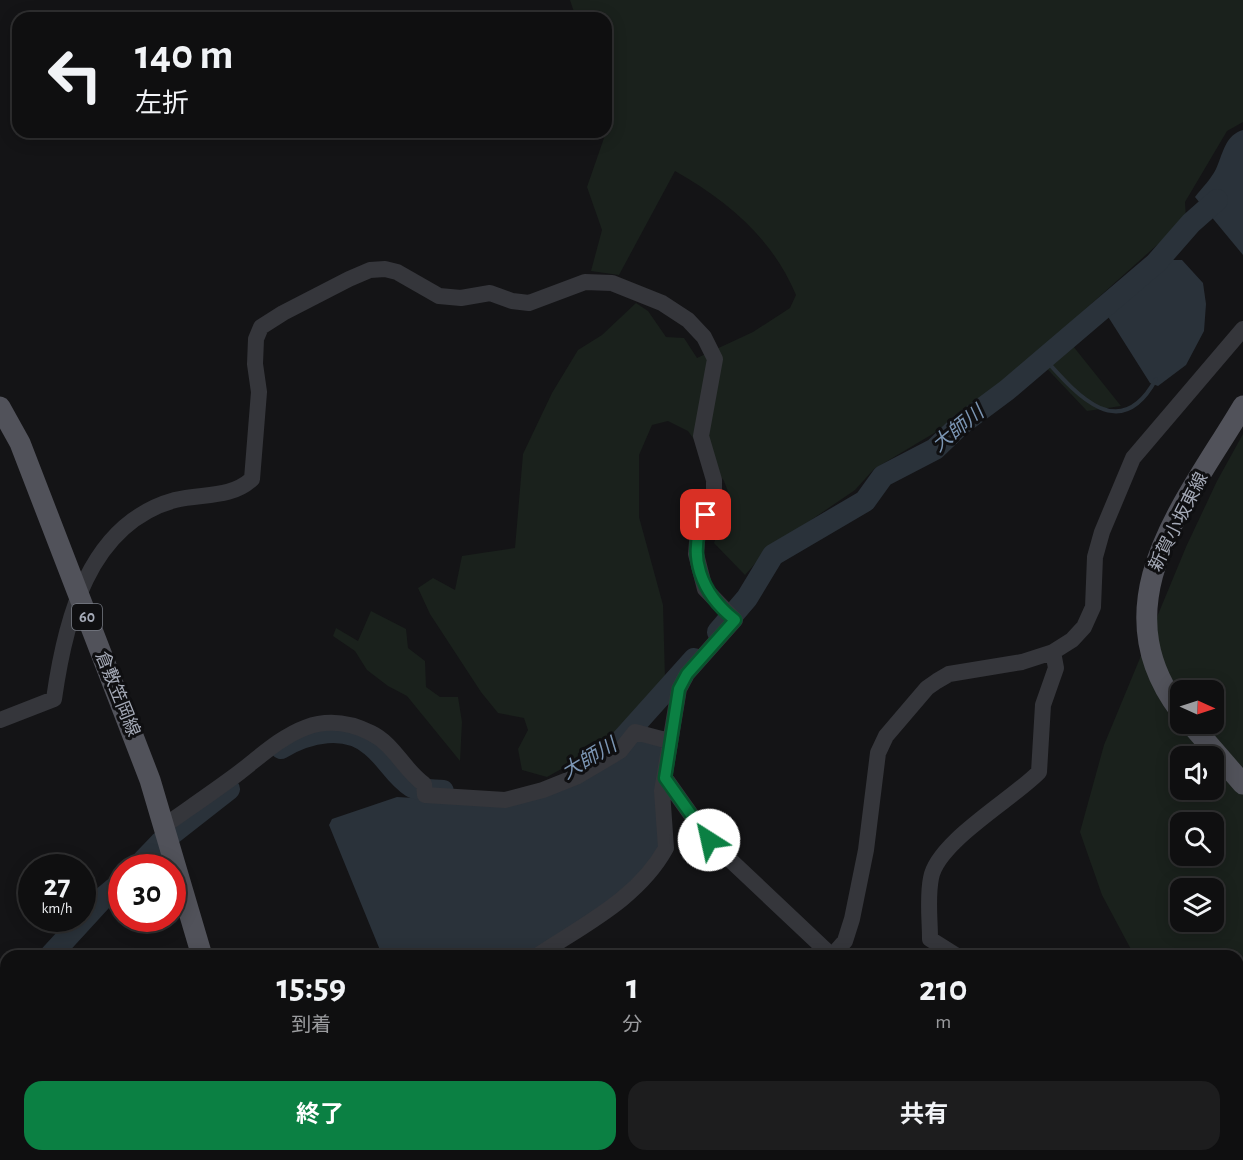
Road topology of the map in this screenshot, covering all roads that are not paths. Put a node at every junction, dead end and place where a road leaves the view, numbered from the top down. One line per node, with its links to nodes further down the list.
1 (1243, 329): 5 (street)
2 (1243, 406): 6 (main road, 新賀小坂東線)
3 (0, 407): 4 (main road, 倉敷笠岡線 / 60)
4 (79, 596): 7 (street); 9 (street); 12 (main road, 倉敷笠岡線 / 60)
5 (1053, 652): 16 (street); 17 (street)
6 (1170, 697)
7 (0, 720)
8 (1200, 734): 11 (main road)
9 (669, 741): 10 (street); 12 (street)
10 (665, 778): 14 (street); 15 (street)
11 (1243, 784)
12 (167, 833): 13 (main road, 倉敷笠岡線 / 60)
13 (200, 950)
14 (546, 950)
15 (826, 950)
16 (837, 950)
17 (947, 950)

